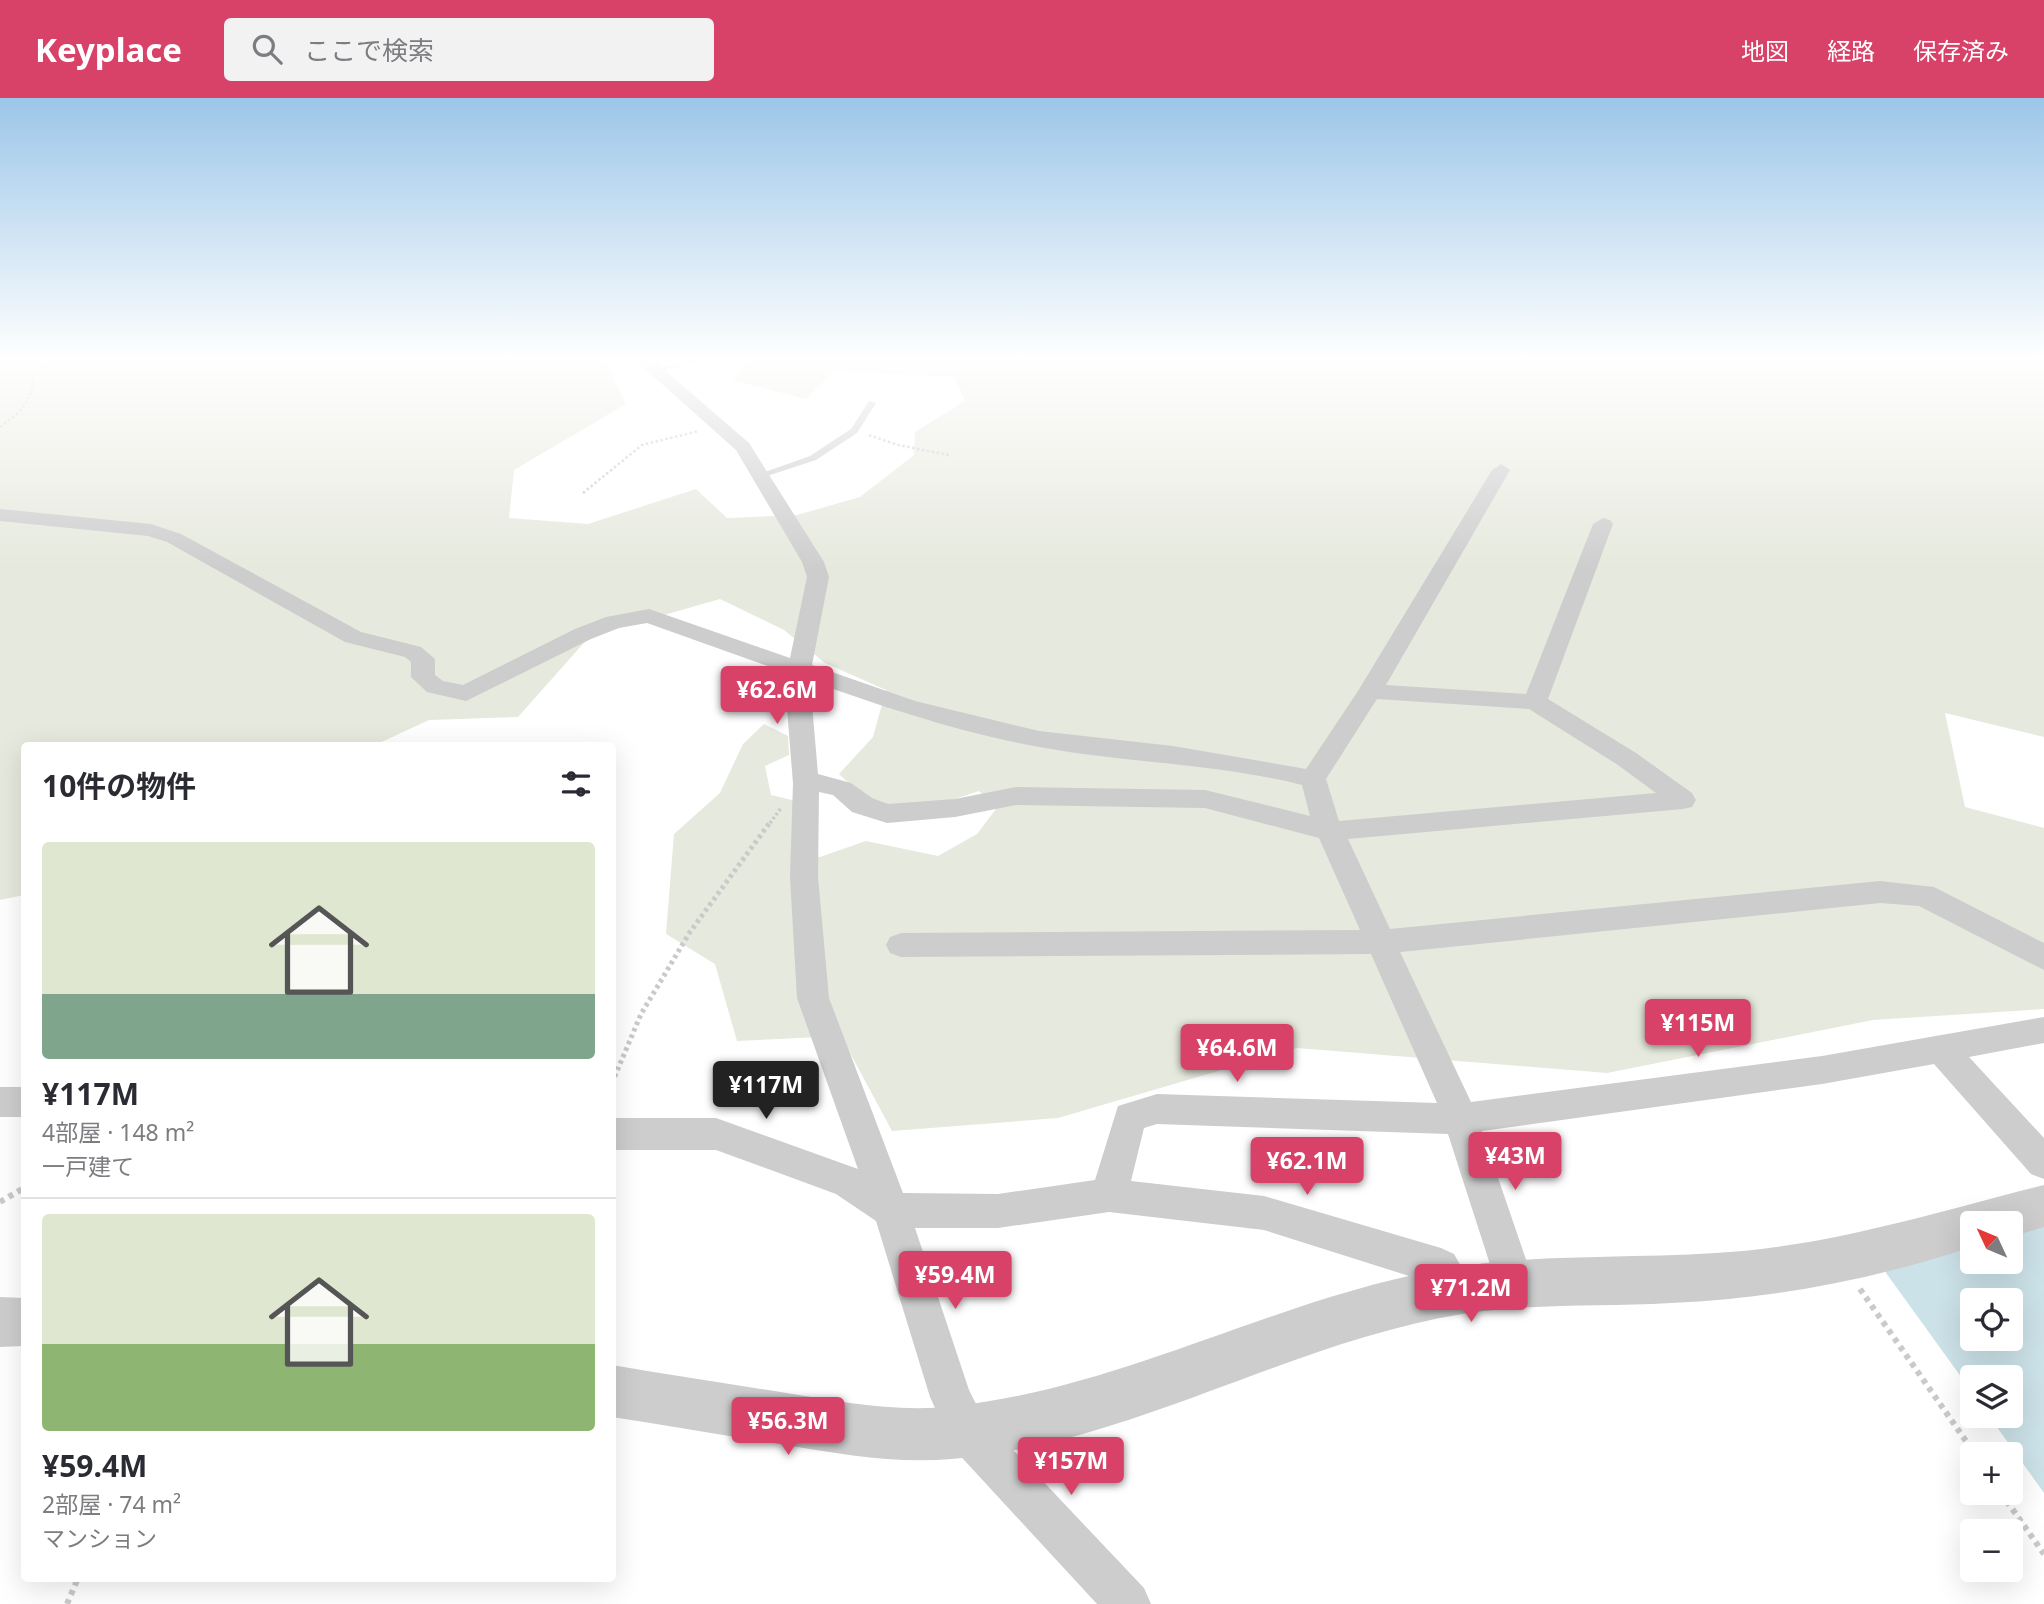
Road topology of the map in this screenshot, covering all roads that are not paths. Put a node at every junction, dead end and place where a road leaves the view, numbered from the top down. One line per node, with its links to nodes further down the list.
1 (724, 430): 4 (street)
2 (854, 430): 4 (lane)
3 (1501, 470): 8 (street)
4 (761, 475): 7 (street)
5 (0, 515): 7 (street)
6 (1603, 524): 9 (street)
7 (800, 668): 10 (street); 11 (street)
8 (1370, 691): 9 (street); 10 (street)
9 (1535, 702): 12 (street)
10 (1313, 779): 12 (street)
11 (806, 783): 12 (street); 25 (street)
12 (1331, 831): 13 (street)
13 (1381, 942): 14 (street); 15 (street); 20 (street)
14 (901, 945)
15 (2044, 958)
16 (2044, 1030): 17 (street)
17 (1942, 1050): 20 (street); 22 (street)
18 (0, 1102): 19 (street)
19 (21, 1102)
20 (1461, 1119): 23 (street); 28 (street)
21 (616, 1134): 25 (street)
22 (2044, 1163)
23 (1109, 1195): 25 (street); 29 (street)
24 (2044, 1206): 26 (street)
25 (891, 1210): 33 (street)
26 (2023, 1212)
27 (1960, 1229): 28 (street)
28 (1515, 1283): 29 (street)
29 (1456, 1291): 33 (street)
30 (0, 1322): 31 (street)
31 (21, 1322)
32 (616, 1392): 33 (street)
33 (968, 1433): 34 (street)
34 (1128, 1604)

